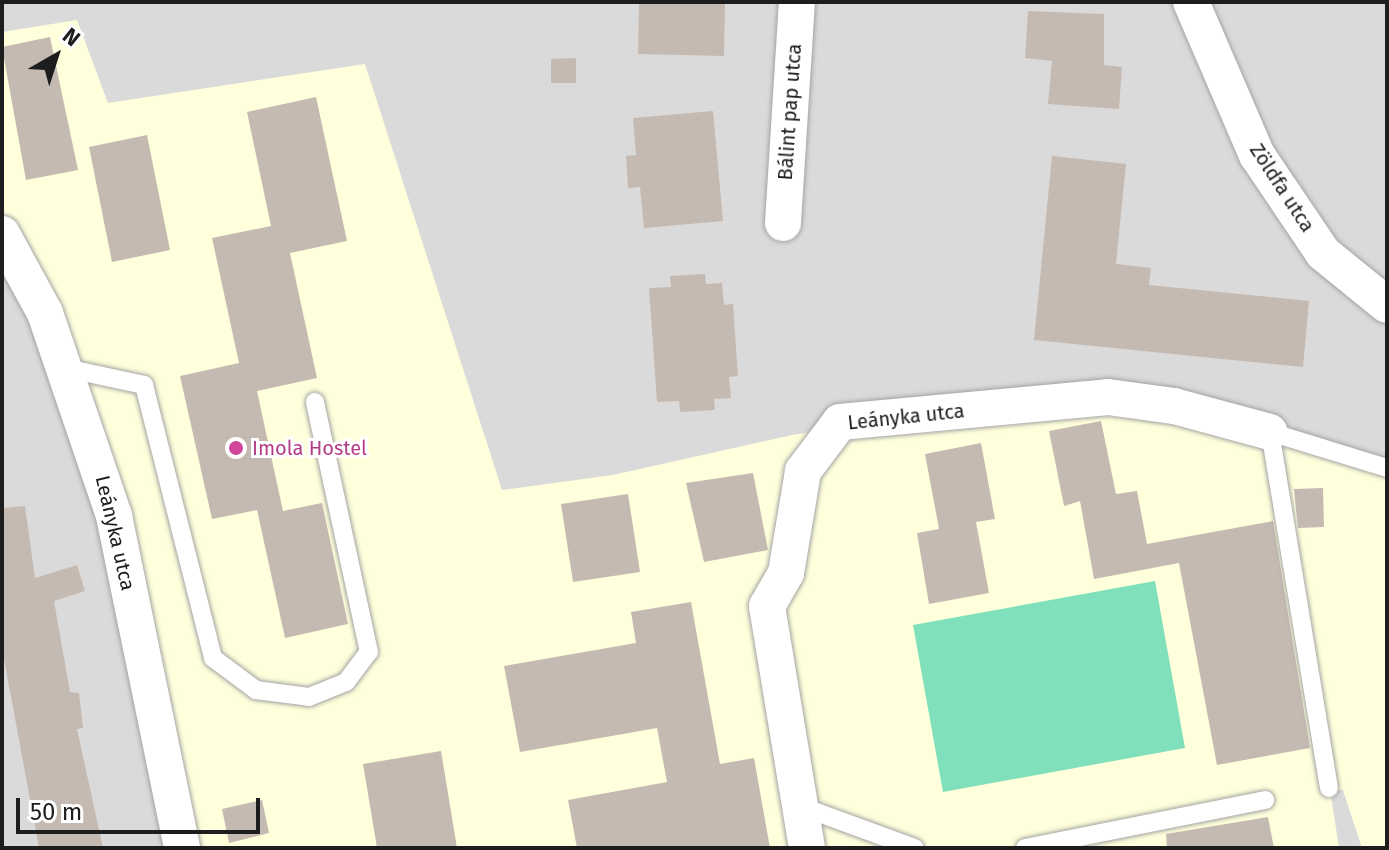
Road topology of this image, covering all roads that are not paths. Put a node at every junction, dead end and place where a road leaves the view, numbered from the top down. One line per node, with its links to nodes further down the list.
1 (797, 2): 3 (street, Bálint pap utca)
2 (1191, 2): 5 (street, Zöldfa utca)
3 (783, 223)
4 (2, 234): 6 (street, Leányka utca)
5 (1387, 305)
6 (65, 368): 7 (lane); 13 (street, Leányka utca)
7 (315, 402)
8 (1270, 432): 9 (lane); 10 (lane); 12 (street, Leányka utca)
9 (1387, 468)
10 (1329, 788)
11 (1265, 800): 16 (lane)
12 (800, 806): 14 (street, Leányka utca); 15 (lane)
13 (182, 848)
14 (807, 848)
15 (915, 848)
16 (1025, 848)

